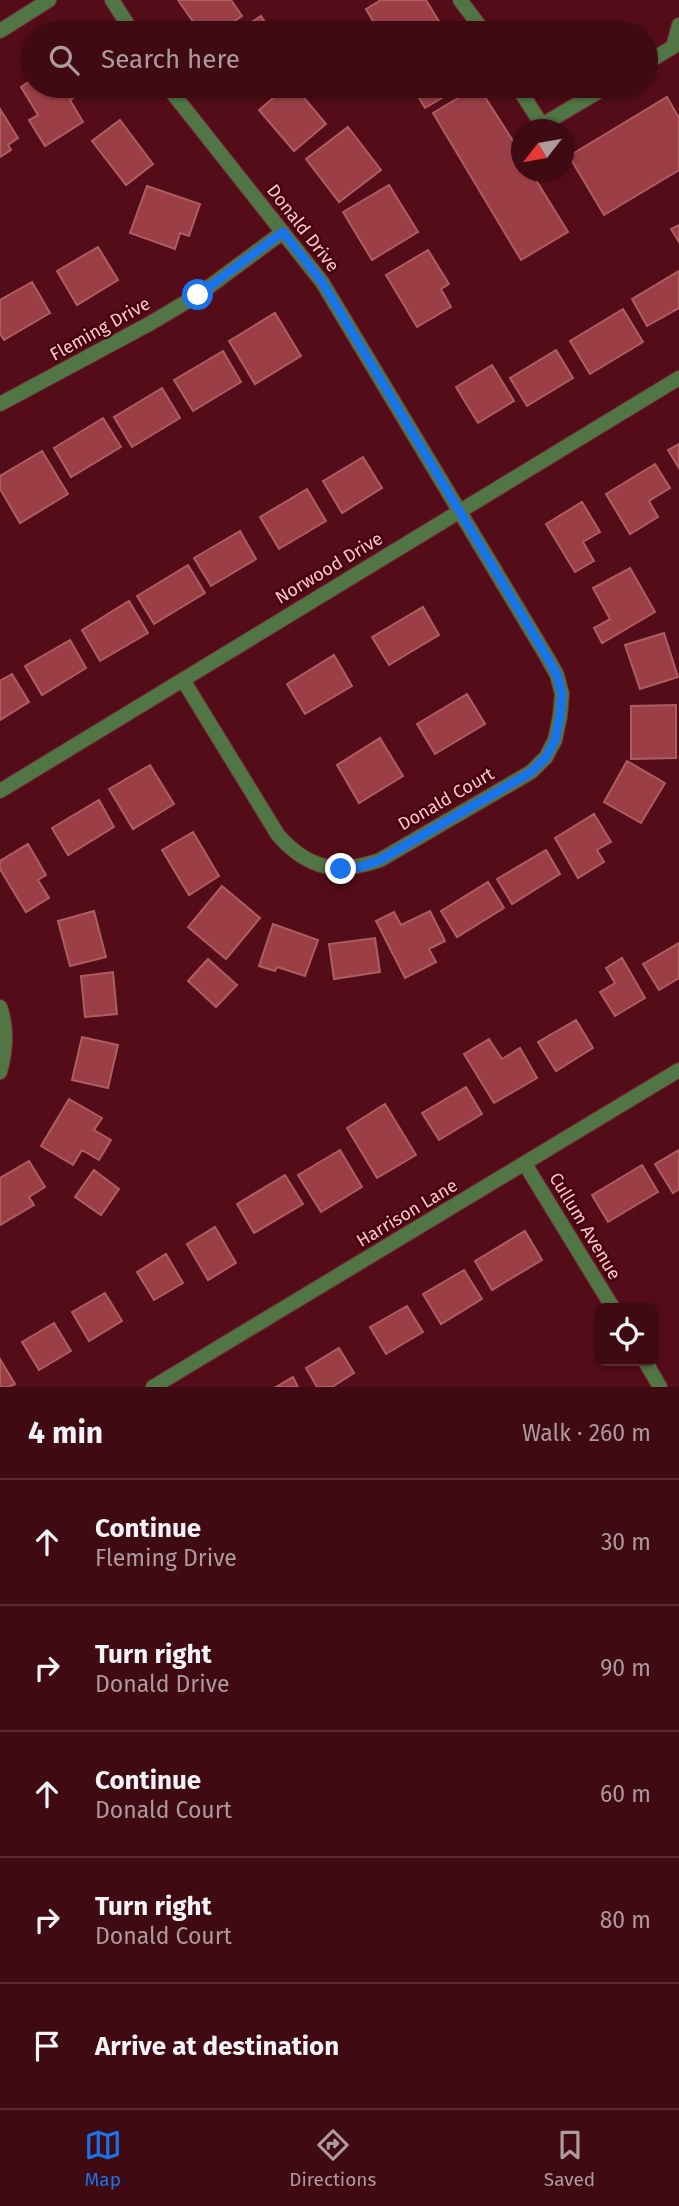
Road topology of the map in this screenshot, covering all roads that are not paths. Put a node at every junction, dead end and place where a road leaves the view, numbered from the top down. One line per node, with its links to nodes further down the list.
1 (49, 0): 7 (street)
2 (112, 0): 4 (street)
3 (460, 0): 5 (street)
4 (125, 21)
5 (476, 21)
6 (679, 25): 8 (street)
7 (0, 30)
8 (658, 56)
9 (177, 98): 12 (street, Donald Drive)
10 (525, 98): 11 (street)
11 (588, 98)
12 (283, 232): 14 (street, Fleming Drive); 15 (street, Donald Drive)
13 (679, 378): 15 (street, Norwood Drive)
14 (0, 404)
15 (460, 511): 16 (street, Norwood Drive); 16 (street, Donald Court)
16 (183, 680): 17 (street, Norwood Drive)
17 (0, 791)
18 (0, 1007): 20 (street)
19 (679, 1070): 21 (street, Harrison Lane)
20 (0, 1072)
21 (525, 1164): 22 (street, Cullum Avenue); 24 (street, Harrison Lane)
22 (610, 1303)
23 (648, 1366): 25 (street)
24 (153, 1387)
25 (660, 1387)

